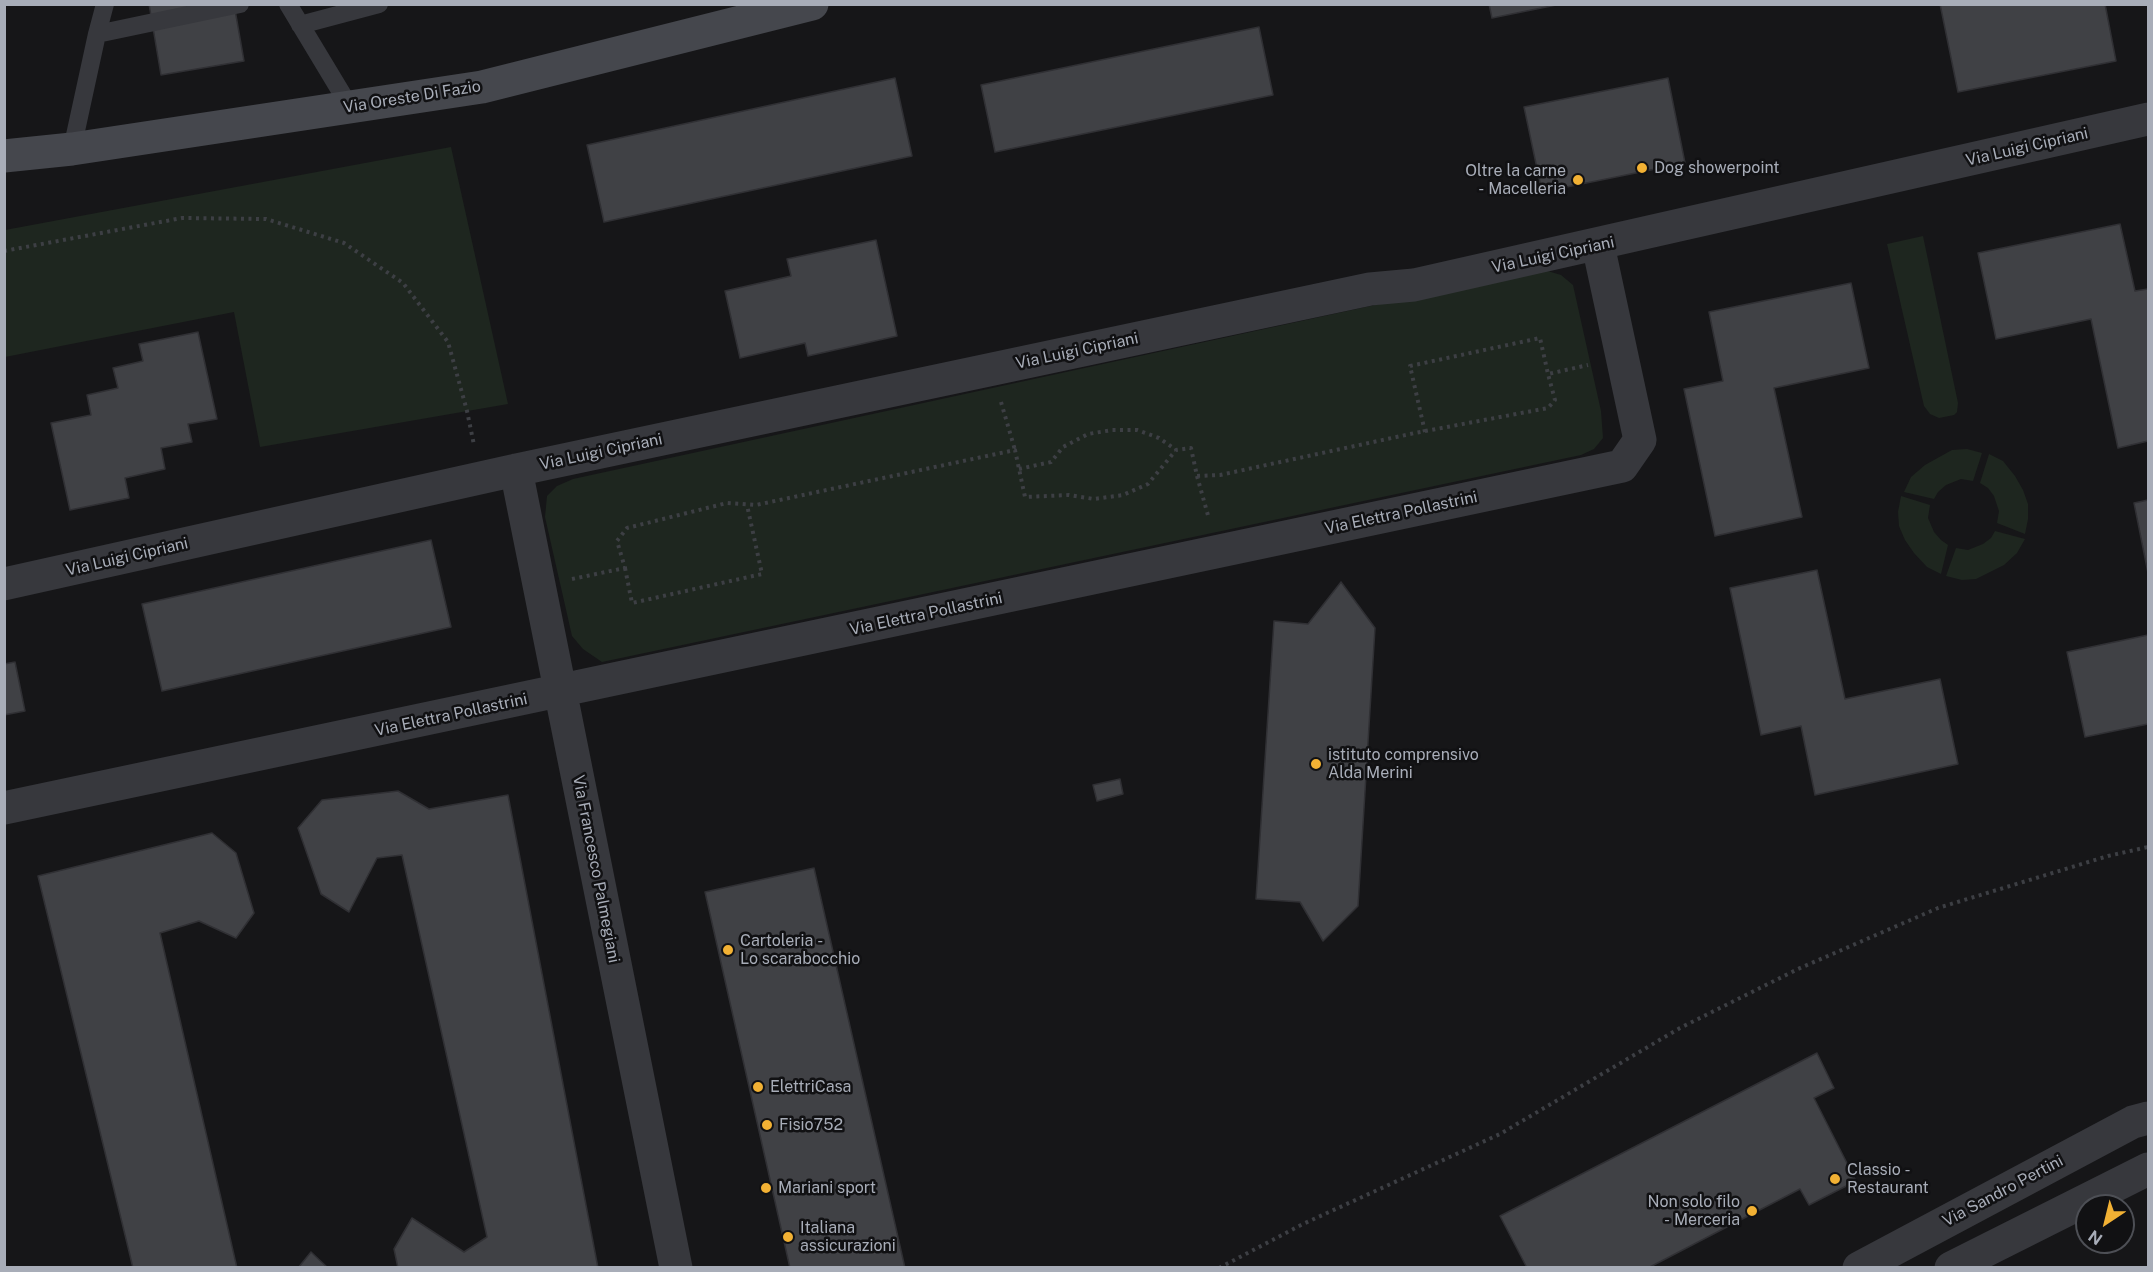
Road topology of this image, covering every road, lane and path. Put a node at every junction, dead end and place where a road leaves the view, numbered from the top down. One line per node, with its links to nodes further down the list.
1 (105, 4): 7 (lane)
2 (240, 4): 7 (lane)
3 (288, 4): 6 (lane)
4 (379, 4): 6 (lane)
5 (812, 4): 8 (main road, Via Oreste Di Fazio)
6 (300, 25): 8 (lane)
7 (97, 34): 10 (lane)
8 (350, 107): 10 (main road, Via Oreste Di Fazio)
9 (2148, 119): 12 (street, Via Luigi Cipriani)
10 (72, 149): 11 (main road, Via Oreste Di Fazio)
11 (4, 156)
12 (1598, 245): 21 (street, Via Luigi Cipriani); 29 (street, Via Elettra Pollastrini)
13 (4, 251): 23 (path)
14 (1591, 364): 15 (path)
15 (1548, 374): 17 (path); 17 (path)
16 (1000, 398): 18 (path)
17 (1425, 432): 22 (path)
18 (1014, 450): 20 (path); 24 (path)
19 (1176, 450): 20 (path); 20 (path); 22 (path)
20 (1019, 469)
21 (516, 470): 23 (street, Via Luigi Cipriani); 29 (street, Via Francesco Palmegiani)
22 (1197, 476): 25 (path)
23 (480, 478): 28 (street, Via Luigi Cipriani)
24 (747, 505): 26 (path); 26 (path)
25 (1210, 522)
26 (625, 568): 27 (path)
27 (571, 579)
28 (4, 584)
29 (560, 692): 30 (street, Via Elettra Pollastrini); 34 (street, Via Francesco Palmegiani)
30 (4, 808)
31 (2148, 847): 35 (path)
32 (2148, 1118): 36 (street, Via Sandro Pertini)
33 (2148, 1169): 37 (street)
34 (676, 1268)
35 (1219, 1268)
36 (1859, 1268)
37 (1951, 1268)

